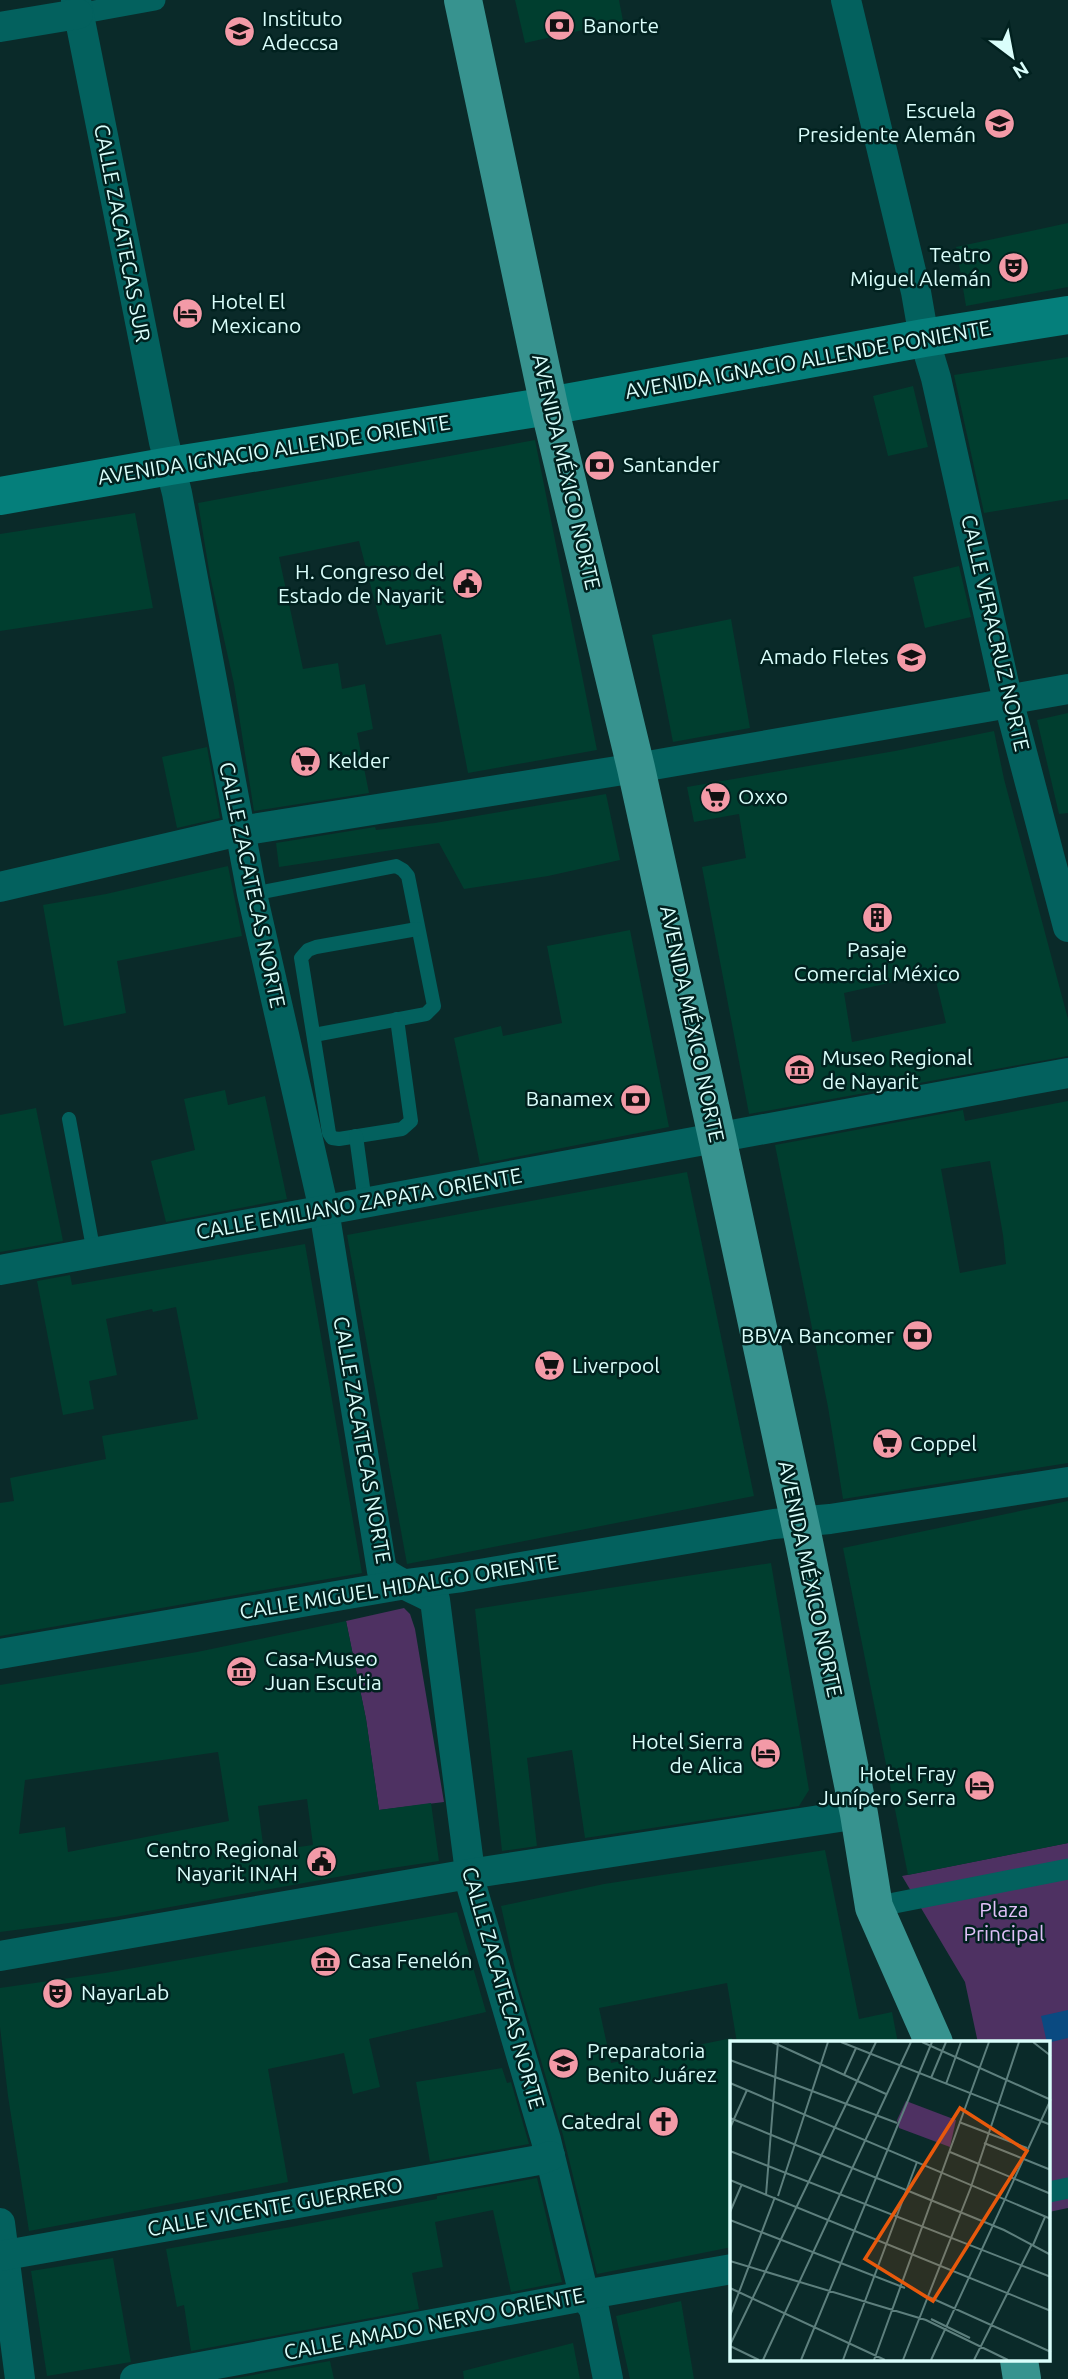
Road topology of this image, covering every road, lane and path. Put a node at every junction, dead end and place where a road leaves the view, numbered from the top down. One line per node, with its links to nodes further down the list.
1 (155, 0): 4 (street)
2 (463, 0): 8 (main road, AVENIDA MÉXICO NORTE)
3 (845, 0): 7 (street, CALLE VERACRUZ NORTE)
4 (77, 7): 5 (street); 9 (street, CALLE ZACATECAS SUR)
5 (0, 27)
6 (1068, 315): 7 (main road, AVENIDA IGNACIO ALLENDE PONIENTE)
7 (924, 338): 8 (main road, AVENIDA IGNACIO ALLENDE PONIENTE); 12 (street, CALLE VERACRUZ NORTE)
8 (549, 407): 9 (main road, AVENIDA IGNACIO ALLENDE ORIENTE); 13 (main road, AVENIDA MÉXICO NORTE)
9 (170, 466): 10 (main road, AVENIDA IGNACIO ALLENDE ORIENTE); 14 (street, CALLE ZACATECAS NORTE)
10 (0, 496)
11 (1068, 689): 12 (street)
12 (1010, 702): 13 (street); 17 (street, CALLE VERACRUZ NORTE)
13 (636, 768): 14 (street); 24 (main road, AVENIDA MÉXICO NORTE)
14 (240, 831): 15 (street); 16 (street, CALLE ZACATECAS NORTE)
15 (0, 887)
16 (252, 894): 18 (lane); 26 (street, CALLE ZACATECAS NORTE)
17 (1068, 927)
18 (417, 929): 19 (lane); 20 (lane)
19 (397, 1019): 20 (lane); 23 (lane)
20 (314, 1034): 23 (lane)
21 (1068, 1073): 24 (street, CALLE EMILIANO ZAPATA ORIENTE)
22 (69, 1119): 27 (lane)
23 (356, 1136): 25 (lane)
24 (717, 1137): 25 (street, CALLE EMILIANO ZAPATA ORIENTE); 30 (main road, AVENIDA MÉXICO NORTE)
25 (365, 1202): 26 (street, CALLE EMILIANO ZAPATA ORIENTE)
26 (324, 1210): 27 (street, CALLE EMILIANO ZAPATA ORIENTE); 31 (street, CALLE ZACATECAS NORTE)
27 (94, 1253): 28 (street, CALLE EMILIANO ZAPATA ORIENTE)
28 (0, 1270)
29 (1068, 1482): 30 (street, CALLE MIGUEL HIDALGO ORIENTE)
30 (799, 1521): 31 (street, CALLE MIGUEL HIDALGO ORIENTE); 33 (main road, AVENIDA MÉXICO NORTE)
31 (400, 1585): 32 (street, CALLE MIGUEL HIDALGO ORIENTE); 35 (street, CALLE ZACATECAS NORTE)
32 (0, 1654)
33 (859, 1814): 35 (street); 36 (main road, AVENIDA MÉXICO NORTE)
34 (1068, 1869): 36 (street)
35 (469, 1874): 37 (street); 39 (street, CALLE ZACATECAS NORTE)
36 (874, 1908): 38 (main road, AVENIDA MÉXICO NORTE)
37 (0, 1956)
38 (933, 2041)
39 (550, 2156): 43 (street, CALLE VICENTE GUERRERO); 45 (street, CALLE ZACATECAS NORTE)
40 (1068, 2188): 41 (street)
41 (1050, 2192)
42 (0, 2223): 43 (street)
43 (2, 2255): 46 (street)
44 (730, 2269): 45 (street, CALLE AMADO NERVO ORIENTE)
45 (584, 2295): 47 (street, CALLE AMADO NERVO ORIENTE); 48 (street, CALLE ZACATECAS NORTE)
46 (20, 2379)
47 (135, 2379)
48 (607, 2379)

